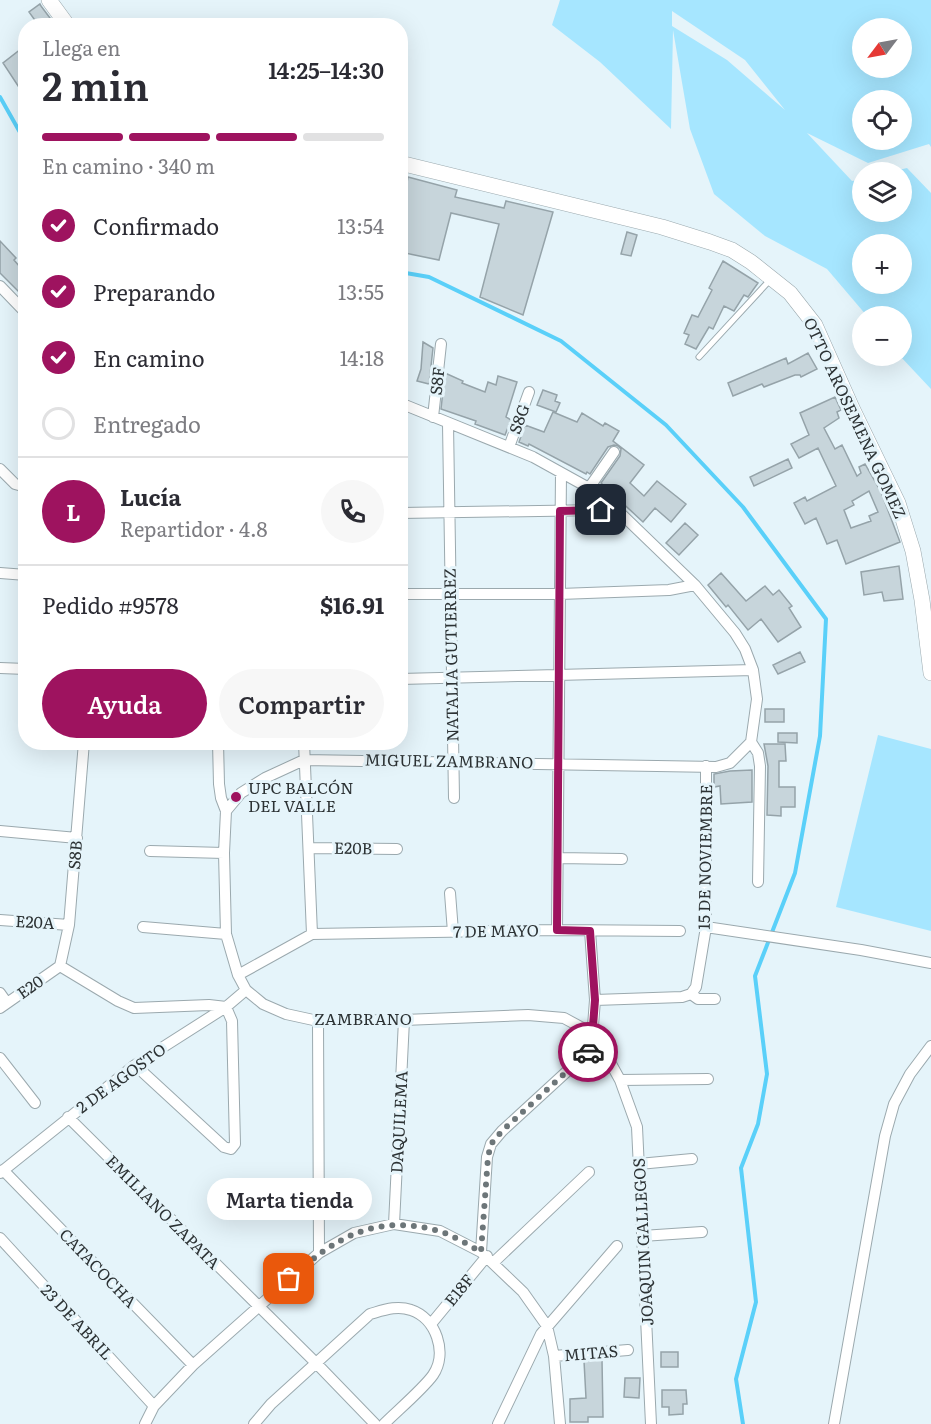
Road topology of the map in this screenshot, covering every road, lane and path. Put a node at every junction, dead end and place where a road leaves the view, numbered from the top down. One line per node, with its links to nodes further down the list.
1 (49, 0): 2 (street)
2 (62, 18)
3 (408, 164): 4 (street, OTTO AROSEMENA GOMEZ)
4 (771, 278): 8 (lane); 33 (street, OTTO AROSEMENA GOMEZ)
5 (0, 286): 6 (street)
6 (18, 305)
7 (441, 344): 11 (street, S8F)
8 (699, 357)
9 (529, 392): 13 (street, S8G)
10 (408, 409): 11 (street)
11 (433, 417): 12 (street)
12 (448, 424): 13 (street); 21 (street, NATALIA GUTIERREZ)
13 (509, 447): 16 (street)
14 (614, 452): 18 (street)
15 (0, 469): 17 (street)
16 (561, 473): 18 (street); 20 (street)
17 (18, 485)
18 (589, 488): 19 (street)
19 (612, 505): 20 (street); 25 (street)
20 (560, 511): 21 (street); 28 (street)
21 (450, 512): 22 (street); 27 (street, NATALIA GUTIERREZ)
22 (408, 513)
23 (0, 573): 24 (street)
24 (18, 574)
25 (694, 585): 28 (street); 31 (street)
26 (408, 594): 27 (street)
27 (450, 594): 28 (street); 35 (street, NATALIA GUTIERREZ)
28 (560, 594): 32 (street)
29 (0, 668): 30 (street)
30 (18, 669)
31 (753, 670): 32 (street); 36 (street)
32 (559, 674): 35 (street); 42 (street)
33 (931, 674)
34 (408, 679): 35 (street)
35 (451, 679): 41 (street, NATALIA GUTIERREZ)
36 (751, 742): 43 (street, MIGUEL ZAMBRANO); 54 (street)
37 (83, 750): 47 (street, S8B)
38 (218, 750): 45 (street, ZAMBRANO)
39 (304, 750): 40 (street)
40 (304, 760): 41 (street, MIGUEL ZAMBRANO); 45 (street, MIGUEL ZAMBRANO); 48 (street)
41 (453, 762): 42 (street, MIGUEL ZAMBRANO); 44 (street, NATALIA GUTIERREZ)
42 (557, 763): 43 (street, MIGUEL ZAMBRANO); 52 (street)
43 (706, 766): 59 (street, 15 DE NOVIEMBRE)
44 (454, 798)
45 (226, 811): 51 (street, ZAMBRANO)
46 (0, 831): 47 (street)
47 (77, 838): 57 (street, S8B)
48 (309, 848): 49 (street, E20B); 65 (street)
49 (397, 849)
50 (150, 851): 51 (street)
51 (224, 853): 64 (street, ZAMBRANO)
52 (558, 858): 53 (street); 60 (street)
53 (622, 859)
54 (758, 882)
55 (450, 893): 63 (street)
56 (0, 920): 57 (street, E20A)
57 (69, 924): 67 (street, S8B)
58 (143, 927): 64 (street)
59 (706, 927): 66 (street); 71 (street, 15 DE NOVIEMBRE)
60 (557, 930): 61 (street, 7 DE MAYO); 63 (street, 7 DE MAYO)
61 (590, 931): 62 (street, 7 DE MAYO); 73 (street)
62 (680, 931)
63 (453, 932): 65 (street, 7 DE MAYO)
64 (226, 934): 68 (street, ZAMBRANO)
65 (312, 934): 68 (street)
66 (931, 963)
67 (60, 966): 74 (street, E20); 75 (street)
68 (238, 975): 69 (street, ZAMBRANO)
69 (246, 990): 75 (street, 2 DE AGOSTO); 77 (street, ZAMBRANO)
70 (0, 993): 74 (street)
71 (691, 994): 72 (street); 73 (street)
72 (715, 999)
73 (595, 1000): 78 (street)
74 (4, 1006)
75 (226, 1008): 83 (street, 2 DE AGOSTO); 83 (street)
76 (404, 1020): 77 (street, ZAMBRANO); 78 (street, ZAMBRANO); 92 (street, DAQUILEMA)
77 (318, 1021): 97 (street)
78 (588, 1031): 79 (street, ZAMBRANO)
79 (599, 1042): 82 (street, ZAMBRANO); 98 (street)
80 (931, 1046): 114 (street)
81 (0, 1058): 86 (street)
82 (612, 1064): 85 (street, JOAQUIN GALLEGOS)
83 (135, 1065): 87 (street, 2 DE AGOSTO)
84 (708, 1079): 85 (street)
85 (620, 1080): 89 (street, JOAQUIN GALLEGOS)
86 (35, 1103)
87 (68, 1117): 90 (street, 2 DE AGOSTO); 99 (street, EMILIANO ZAPATA)
88 (692, 1159): 89 (street)
89 (639, 1164): 94 (street, JOAQUIN GALLEGOS)
90 (2, 1172): 105 (street, CATACOCHA)
91 (589, 1172): 98 (street, E18F)
92 (394, 1224): 97 (street); 98 (street)
93 (702, 1232): 94 (street)
94 (642, 1236): 113 (street, JOAQUIN GALLEGOS)
95 (0, 1238): 106 (street, 23 DE ABRIL)
96 (617, 1246): 101 (street)
97 (319, 1253): 99 (street)
98 (487, 1257): 100 (street, E18F); 101 (street)
99 (258, 1306): 104 (street, EMILIANO ZAPATA); 105 (street)
100 (432, 1324): 104 (street); 110 (street)
101 (547, 1326): 103 (street); 111 (street)
102 (628, 1350): 103 (street, MITAS)
103 (554, 1356): 112 (street)
104 (316, 1363): 108 (street); 109 (street, EMILIANO ZAPATA)
105 (193, 1365): 106 (street)
106 (154, 1406): 107 (street)
107 (146, 1424)
108 (254, 1424)
109 (375, 1424)
110 (384, 1424)
111 (498, 1424)
112 (560, 1424)
113 (651, 1424)
114 (834, 1424)

